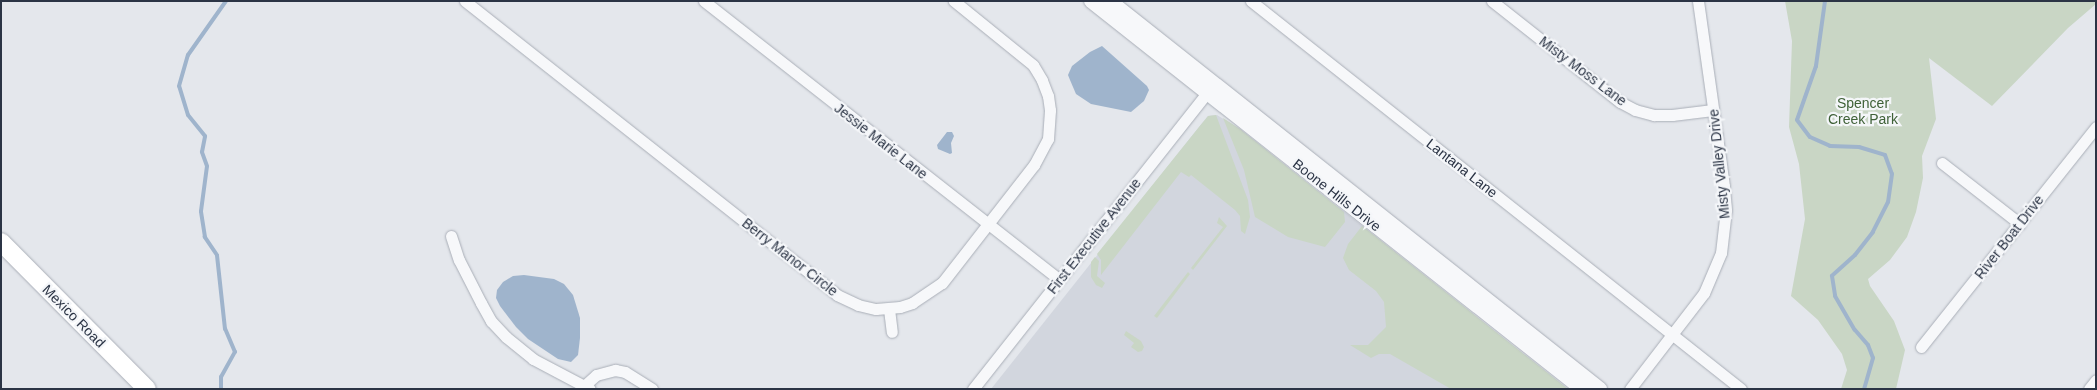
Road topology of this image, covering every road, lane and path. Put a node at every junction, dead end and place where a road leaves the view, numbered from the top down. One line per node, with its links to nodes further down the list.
1 (465, 1): 18 (street, Berry Manor Circle)
2 (704, 1): 13 (street, Jessie Marie Lane)
3 (954, 1): 13 (street, Berry Manor Circle)
4 (1091, 1): 9 (street, Boone Hills Drive)
5 (1110, 1): 9 (street, Boone Hills Drive)
6 (1251, 1): 20 (street, Lantana Lane)
7 (1492, 1): 10 (street, Misty Moss Lane)
8 (1698, 1): 10 (street, Misty Valley Drive)
9 (1210, 88): 17 (street, First Executive Avenue); 27 (street, Boone Hills Drive); 28 (street, Boone Hills Drive)
10 (1713, 110): 20 (street, Misty Valley Drive)
11 (2096, 127): 14 (street, River Boat Drive)
12 (1942, 162): 14 (street)
13 (988, 224): 17 (street, Jessie Marie Lane); 18 (street, Berry Manor Circle)
14 (2020, 224): 21 (street, River Boat Drive)
15 (452, 236): 23 (street)
16 (1, 242): 24 (main road, Mexico Road)
17 (1059, 279): 26 (street, First Executive Avenue)
18 (889, 309): 19 (street)
19 (892, 332)
20 (1673, 335): 29 (street, Misty Valley Drive); 30 (street, Lantana Lane)
21 (1921, 347)
22 (2096, 380): 31 (street)
23 (588, 387): 25 (street)
24 (147, 389)
25 (652, 389)
26 (973, 389)
27 (1582, 389)
28 (1600, 389)
29 (1630, 389)
30 (1741, 389)
31 (2089, 389)

